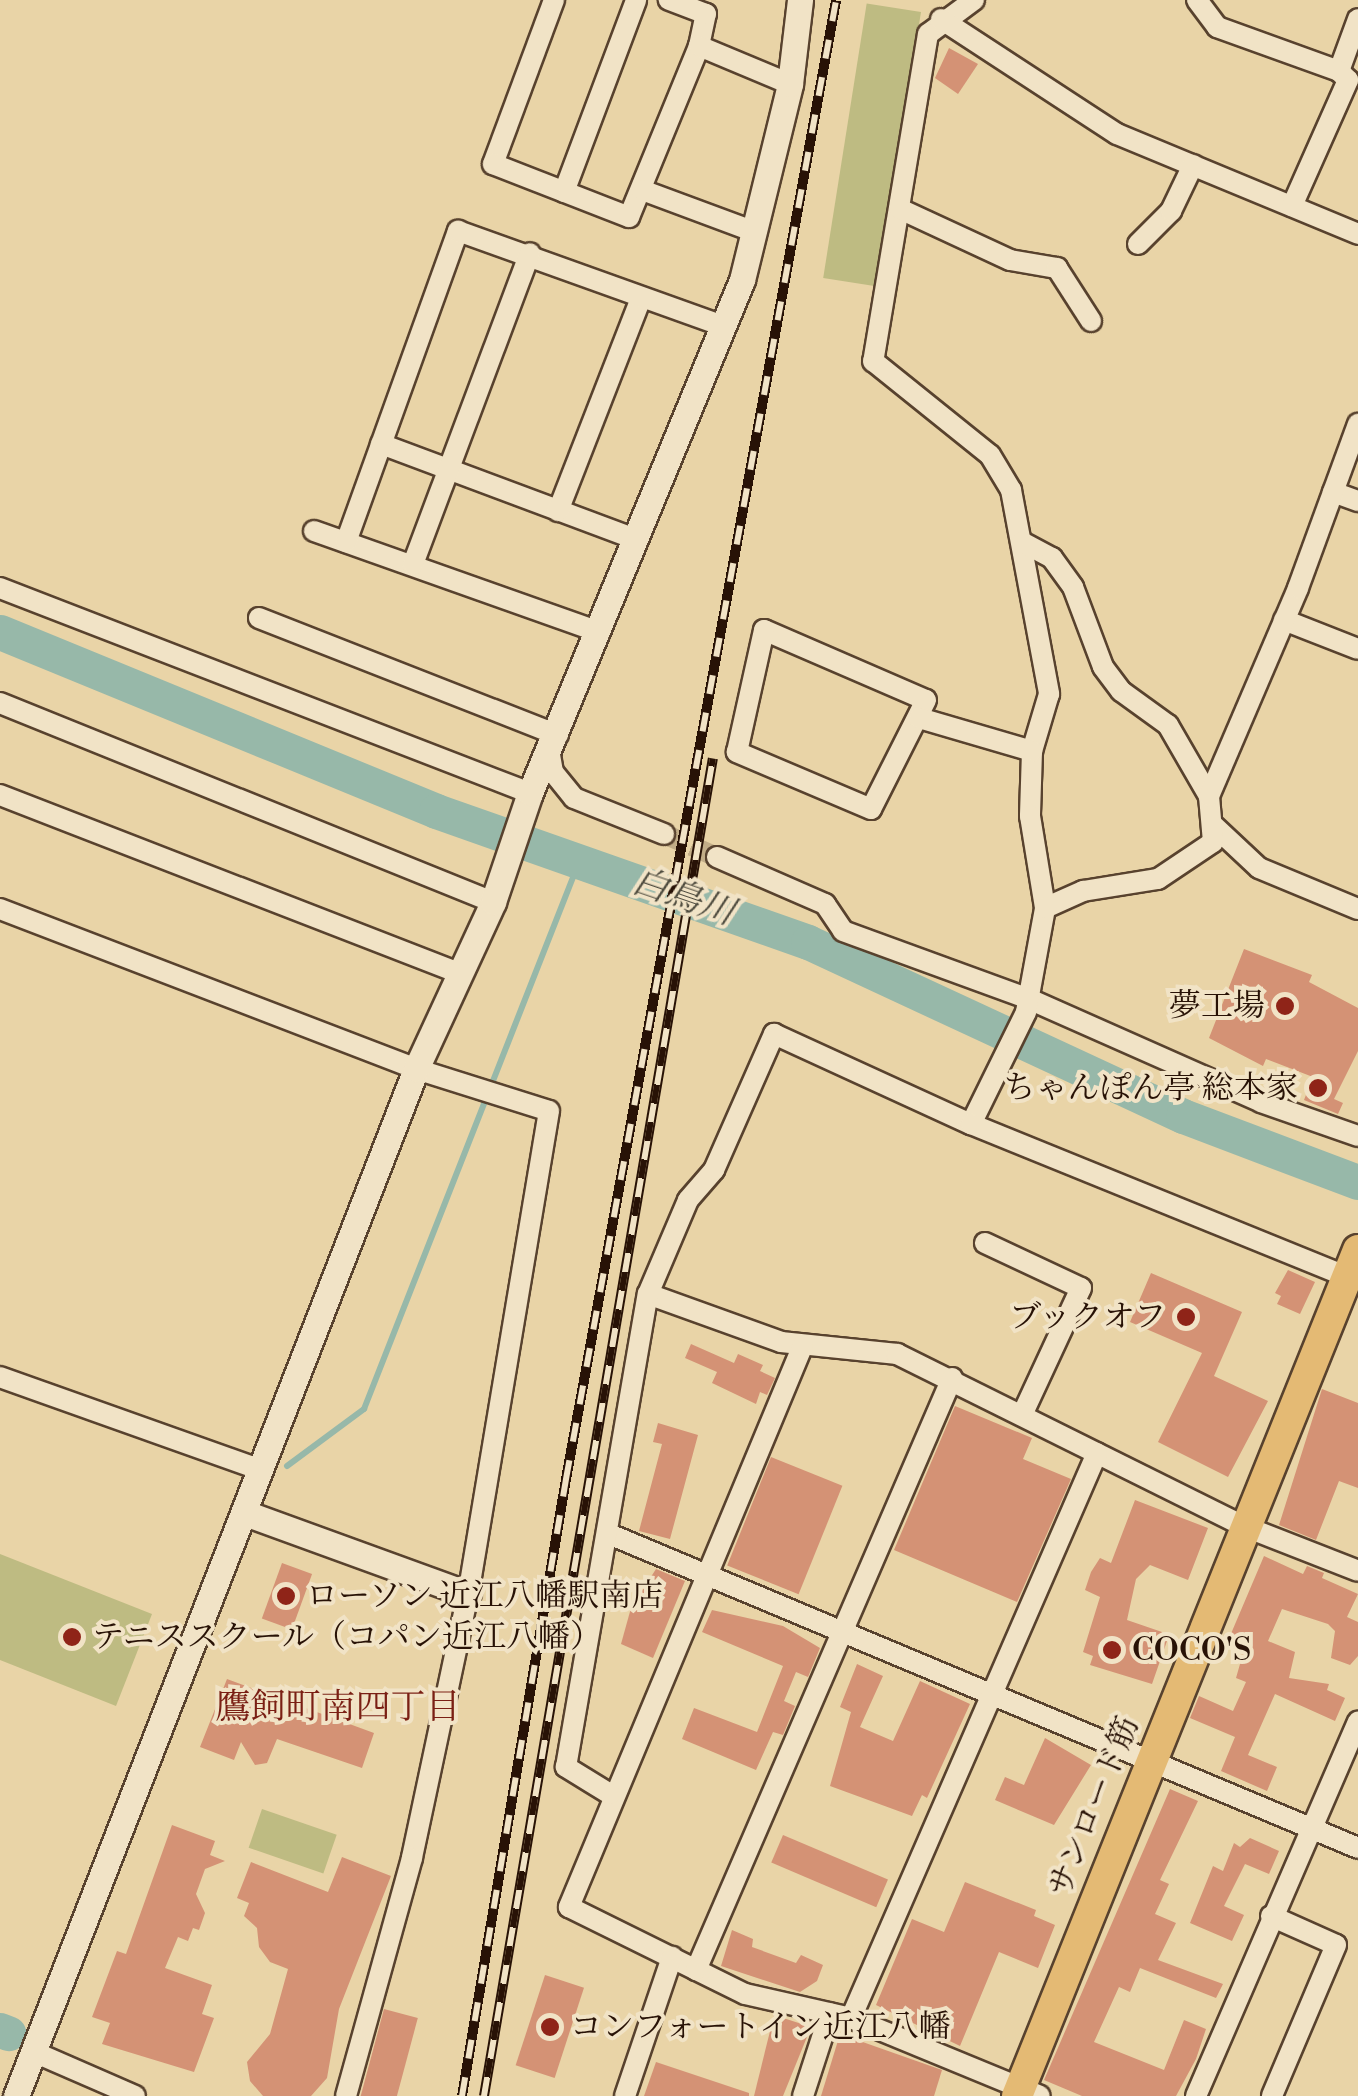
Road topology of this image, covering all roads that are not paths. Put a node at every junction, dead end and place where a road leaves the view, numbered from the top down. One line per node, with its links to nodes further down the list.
1 (554, 0): 14 (street)
2 (636, 0): 14 (street)
3 (669, 0): 9 (street)
4 (800, 0): 11 (street)
5 (974, 0): 7 (street)
6 (1198, 0): 10 (street)
7 (941, 19): 12 (street); 16 (street)
8 (1358, 19): 10 (street)
9 (699, 46): 11 (street); 13 (street)
10 (1338, 72): 15 (street)
11 (790, 84): 17 (street)
12 (1192, 165): 15 (street); 19 (street)
13 (642, 190): 14 (street); 17 (street)
14 (564, 192)
15 (1292, 206): 18 (street)
16 (900, 209): 22 (street); 33 (street)
17 (755, 232): 23 (street)
18 (1358, 234)
19 (1138, 244)
20 (530, 253): 21 (street); 25 (street); 26 (street)
21 (640, 301): 23 (street); 29 (street)
22 (1092, 320)
23 (720, 325): 31 (street)
24 (1358, 424): 27 (street)
25 (381, 444): 26 (street); 32 (street)
26 (448, 469): 29 (street); 34 (street)
27 (1333, 492): 28 (street); 37 (street)
28 (1358, 501)
29 (558, 510): 31 (street)
30 (314, 531): 32 (street)
31 (638, 540): 38 (street)
32 (346, 542): 34 (street)
33 (1022, 542): 43 (street); 46 (street)
34 (412, 564): 38 (street)
35 (0, 588): 44 (street)
36 (259, 618): 42 (street)
37 (1284, 620): 39 (street); 46 (street)
38 (600, 632): 42 (street)
39 (1358, 649)
40 (0, 703): 50 (street)
41 (919, 718): 41 (street); 43 (street)
42 (554, 745): 44 (street); 48 (street)
43 (1032, 751): 51 (street)
44 (530, 793): 50 (street)
45 (0, 795): 54 (street)
46 (1209, 796): 47 (street)
47 (1212, 824): 51 (street); 53 (street)
48 (664, 834)
49 (716, 857): 55 (street)
50 (493, 902): 54 (street)
51 (1046, 908): 55 (street)
52 (0, 909): 56 (street)
53 (1358, 910)
54 (460, 973): 56 (street)
55 (1028, 1005): 57 (street); 58 (street)
56 (416, 1069): 67 (street); 73 (street)
57 (971, 1124): 60 (street); 61 (street)
58 (1358, 1136)
59 (985, 1243): 65 (street)
60 (1352, 1265): 69 (main road, サンロード筋)
61 (648, 1294): 62 (street); 70 (street)
62 (803, 1346): 64 (street); 72 (street)
63 (0, 1376): 67 (street)
64 (952, 1378): 65 (street); 74 (street)
65 (1022, 1414): 66 (street)
66 (1097, 1453): 69 (street); 75 (street)
67 (261, 1470): 68 (street)
68 (245, 1513): 73 (street); 85 (street)
69 (1246, 1527): 71 (street); 77 (main road, サンロード筋)
70 (609, 1534): 72 (street); 78 (street)
71 (1358, 1571)
72 (704, 1574): 74 (street); 78 (street)
73 (468, 1594): 89 (street)
74 (848, 1630): 75 (street); 83 (street)
75 (996, 1694): 77 (street); 84 (street)
76 (1358, 1722): 79 (street)
77 (1150, 1760): 79 (street); 86 (main road, サンロード筋)
78 (610, 1794): 82 (street)
79 (1313, 1828): 80 (street); 81 (street)
80 (1358, 1848)
81 (1271, 1916): 92 (street); 93 (street)
82 (672, 1957): 83 (street); 90 (street)
83 (696, 1970): 84 (street)
84 (841, 2016): 86 (street); 91 (street)
85 (34, 2052): 87 (street); 88 (street)
86 (1025, 2093)
87 (16, 2096)
88 (135, 2096)
89 (346, 2096)
90 (625, 2096)
91 (803, 2096)
92 (1196, 2096)
93 (1272, 2096)

